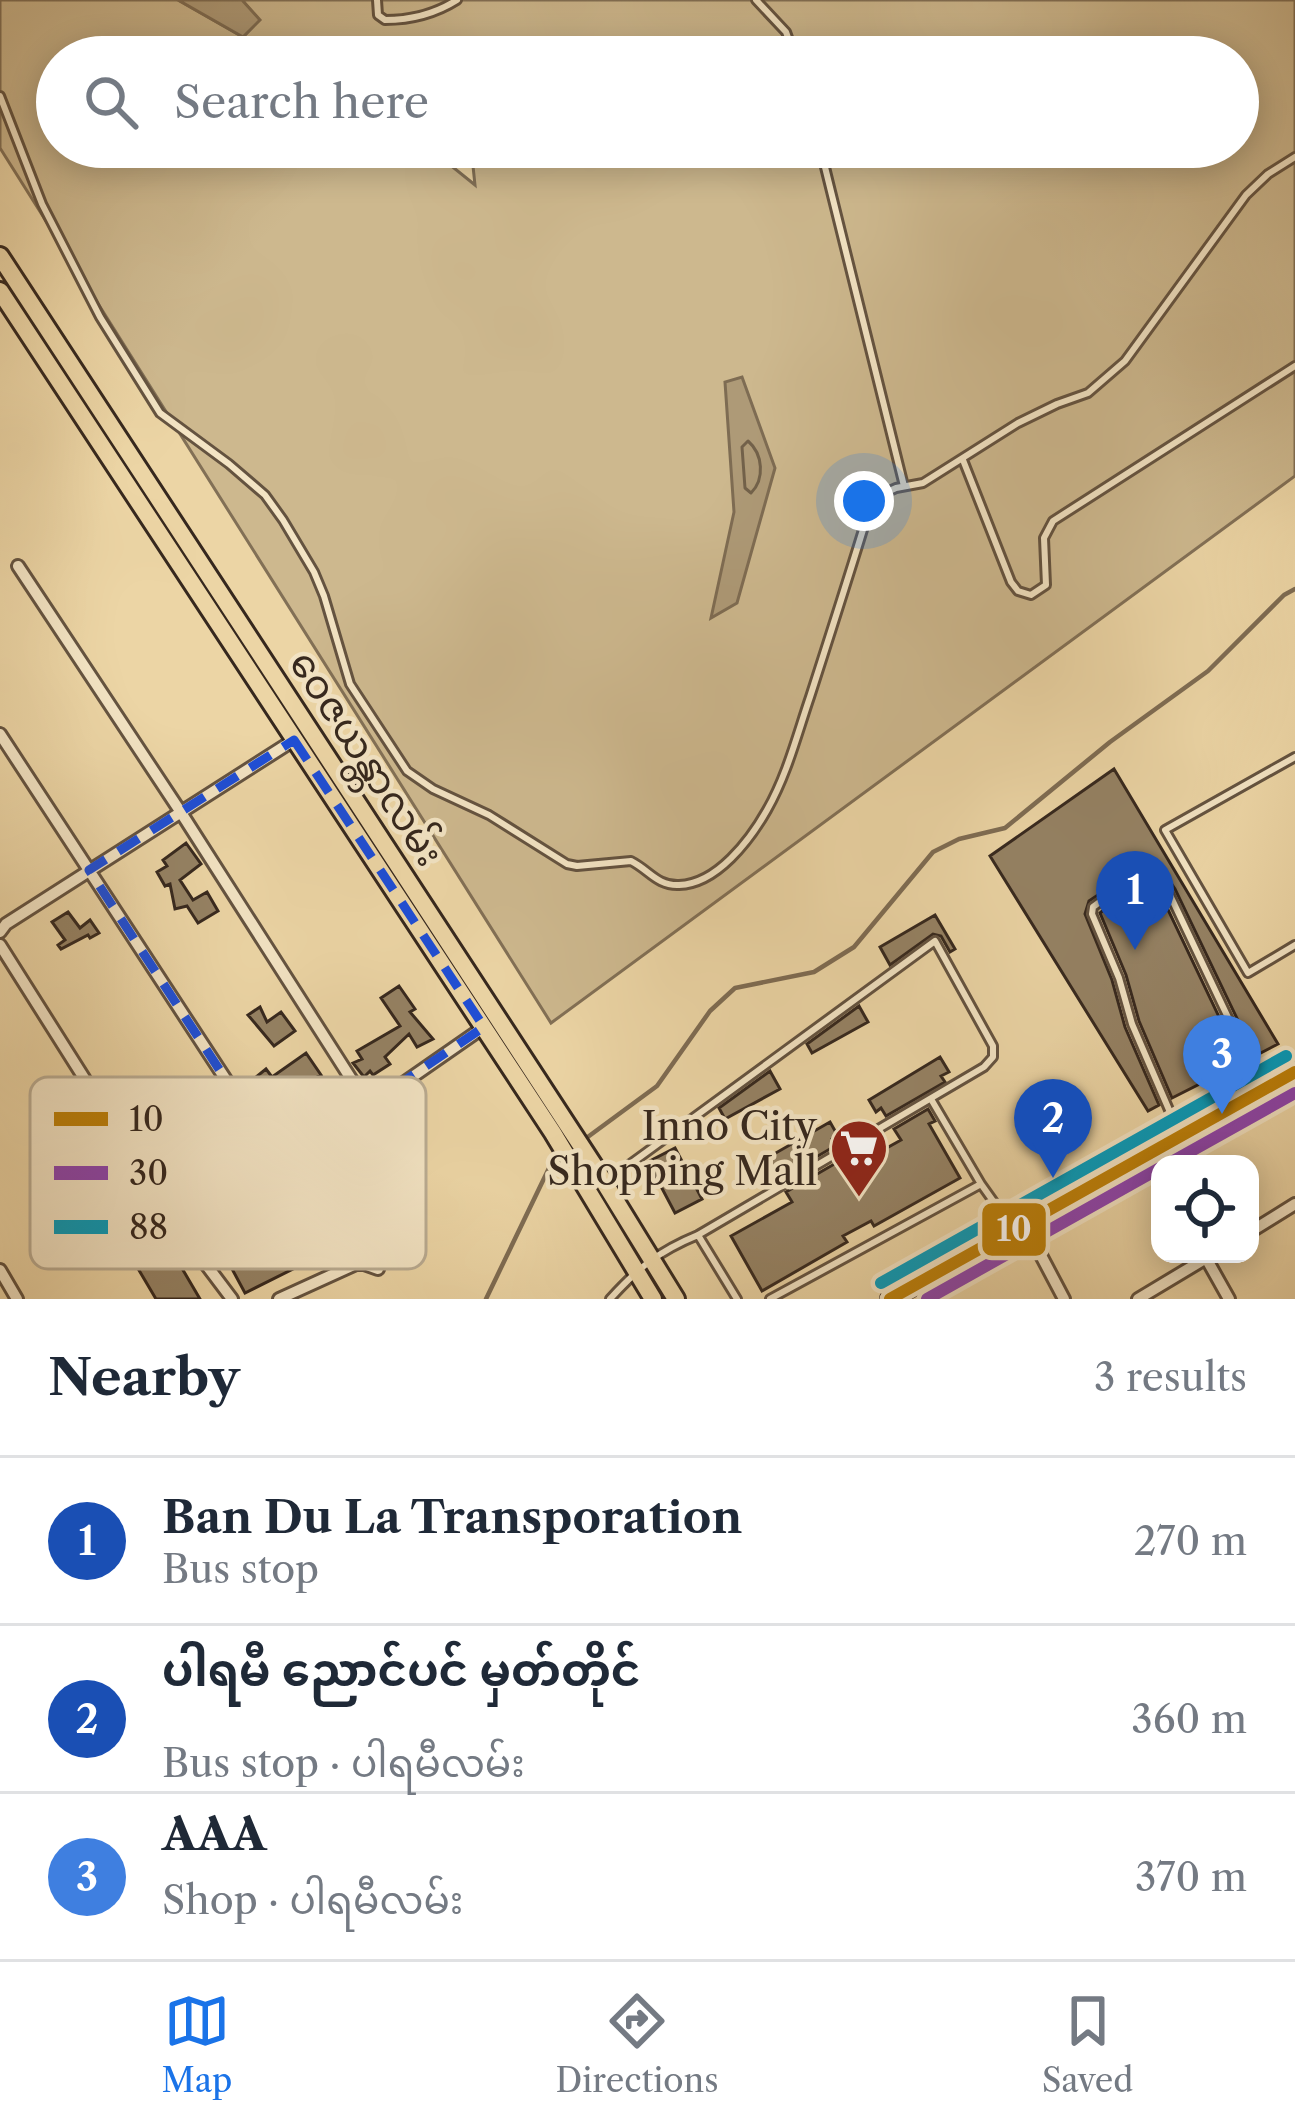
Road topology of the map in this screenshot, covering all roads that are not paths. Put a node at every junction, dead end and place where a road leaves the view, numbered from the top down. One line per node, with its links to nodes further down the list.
1 (377, 0): 2 (lane)
2 (458, 0)
3 (756, 0): 4 (lane)
4 (787, 36)
5 (0, 96): 12 (lane)
6 (1295, 157): 11 (lane)
7 (825, 168): 12 (lane)
8 (0, 256): 30 (main road, ဝေဇယန္တာလမ်း)
9 (0, 291): 15 (main road, ဝေဇယန္တာလမ်း)
10 (1295, 366): 11 (lane)
11 (963, 460): 12 (lane)
12 (904, 486)
13 (18, 566): 17 (street)
14 (0, 734): 18 (street)
15 (294, 740): 17 (street); 22 (main road, ဝေဇယန္တာလမ်း)
16 (1295, 757): 21 (lane)
17 (180, 811): 18 (street); 26 (street)
18 (88, 870): 19 (street); 25 (street)
19 (0, 932)
20 (0, 945): 24 (street)
21 (1295, 945)
22 (484, 1027): 27 (street); 30 (main road, ဝေဇယန္တာလမ်း)
23 (1295, 1072): 28 (main road)
24 (83, 1077)
25 (224, 1077)
26 (350, 1077)
27 (412, 1077)
28 (1263, 1090): 31 (main road); 31 (lane)
29 (931, 1099): 32 (lane); 33 (lane); 37 (lane)
30 (560, 1128): 33 (main road, ဝေဇယန္တာလမ်း)
31 (1180, 1135): 36 (main road)
32 (981, 1184): 36 (lane); 52 (lane)
33 (598, 1187): 38 (main road, ဝေဇယန္တာလမ်း)
34 (1294, 1209): 35 (street)
35 (1259, 1227)
36 (1020, 1228): 44 (main road); 53 (street)
37 (698, 1235): 38 (lane); 51 (lane)
38 (644, 1263): 48 (lane); 49 (main road, ဝေဇယန္တာလမ်း); 50 (main road, ဝေဇယန္တာလမ်း)
39 (1198, 1263): 54 (street)
40 (1213, 1263): 55 (street)
41 (209, 1269): 46 (street)
42 (345, 1269): 47 (street)
43 (0, 1270): 45 (street)
44 (896, 1298)
45 (17, 1299)
46 (232, 1299)
47 (279, 1299)
48 (610, 1299)
49 (653, 1299)
50 (676, 1299)
51 (737, 1299)
52 (770, 1299)
53 (1064, 1299)
54 (1138, 1299)
55 (1228, 1299)

